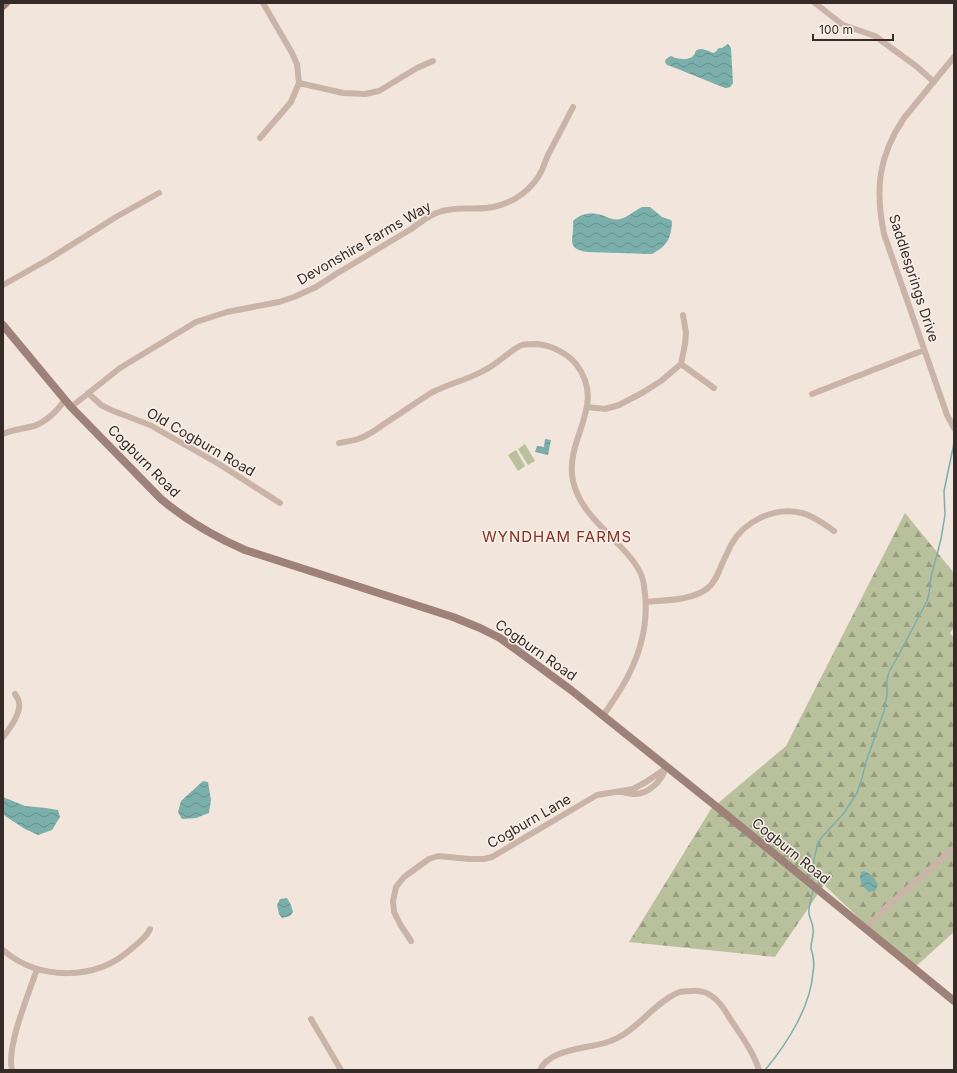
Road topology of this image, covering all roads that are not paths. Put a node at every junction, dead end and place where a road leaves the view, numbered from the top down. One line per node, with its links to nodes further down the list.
1 (6, 3): 4 (street)
2 (263, 3): 8 (street)
3 (815, 3): 7 (street)
4 (3, 6)
5 (954, 57): 7 (street, Saddlesprings Drive)
6 (433, 61): 8 (street)
7 (934, 82): 15 (street, Saddlesprings Drive)
8 (299, 83): 10 (street)
9 (574, 108): 18 (street, Devonshire Farms Way)
10 (260, 138)
11 (159, 193): 12 (street)
12 (3, 285)
13 (683, 315): 16 (street)
14 (3, 326): 20 (street, Cogburn Road)
15 (924, 350): 19 (street); 23 (street, Saddlesprings Drive)
16 (681, 364): 17 (street); 21 (street)
17 (714, 388)
18 (88, 393): 22 (street, Devonshire Farms Way); 26 (street, Old Cogburn Road)
19 (812, 394)
20 (66, 400): 22 (street, Cogburn Road); 24 (street)
21 (588, 406): 25 (street); 28 (street)
22 (71, 407): 30 (street, Cogburn Road)
23 (954, 428)
24 (3, 434)
25 (339, 443)
26 (280, 503)
27 (834, 531): 28 (street)
28 (646, 602): 30 (street)
29 (15, 694): 31 (street)
30 (603, 716): 32 (street, Cogburn Road)
31 (3, 737)
32 (666, 768): 34 (street, Cogburn Road); 36 (street, Cogburn Lane)
33 (954, 848): 34 (street)
34 (866, 928): 39 (street, Cogburn Road)
35 (150, 929): 38 (street)
36 (411, 941)
37 (3, 950): 38 (street)
38 (37, 969): 41 (street)
39 (954, 1001)
40 (311, 1019): 42 (street)
41 (12, 1070)
42 (341, 1070)
43 (540, 1070): 44 (street)
44 (759, 1070)

